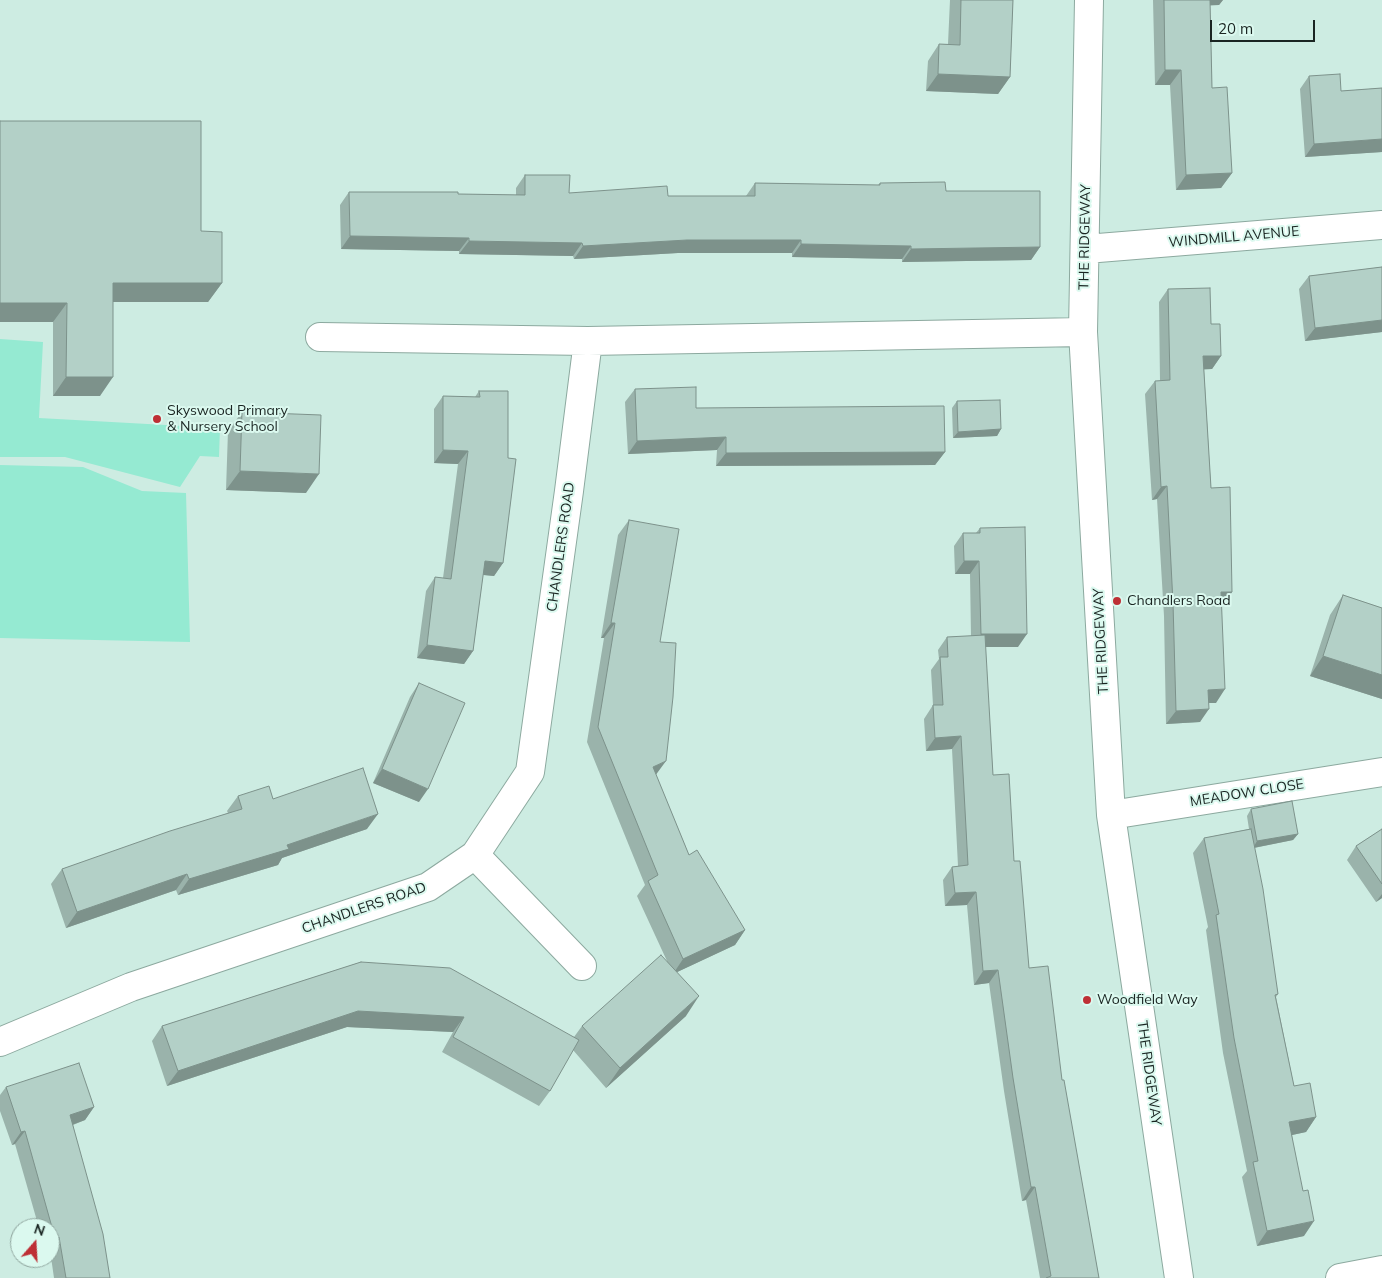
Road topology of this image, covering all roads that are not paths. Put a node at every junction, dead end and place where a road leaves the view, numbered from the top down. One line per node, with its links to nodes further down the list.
1 (1090, 0): 3 (street, THE RIDGEWAY)
2 (1382, 225): 3 (street, WINDMILL AVENUE)
3 (1086, 249): 4 (street, THE RIDGEWAY)
4 (1083, 332): 6 (street); 8 (street, THE RIDGEWAY)
5 (320, 337): 6 (street)
6 (588, 341): 9 (street, CHANDLERS ROAD)
7 (1382, 772): 8 (street, MEADOW CLOSE)
8 (1111, 815): 13 (street, THE RIDGEWAY)
9 (475, 856): 10 (street); 11 (street, CHANDLERS ROAD)
10 (582, 966)
11 (0, 1042)
12 (1382, 1270): 14 (street)
13 (1179, 1278)
14 (1340, 1278)

